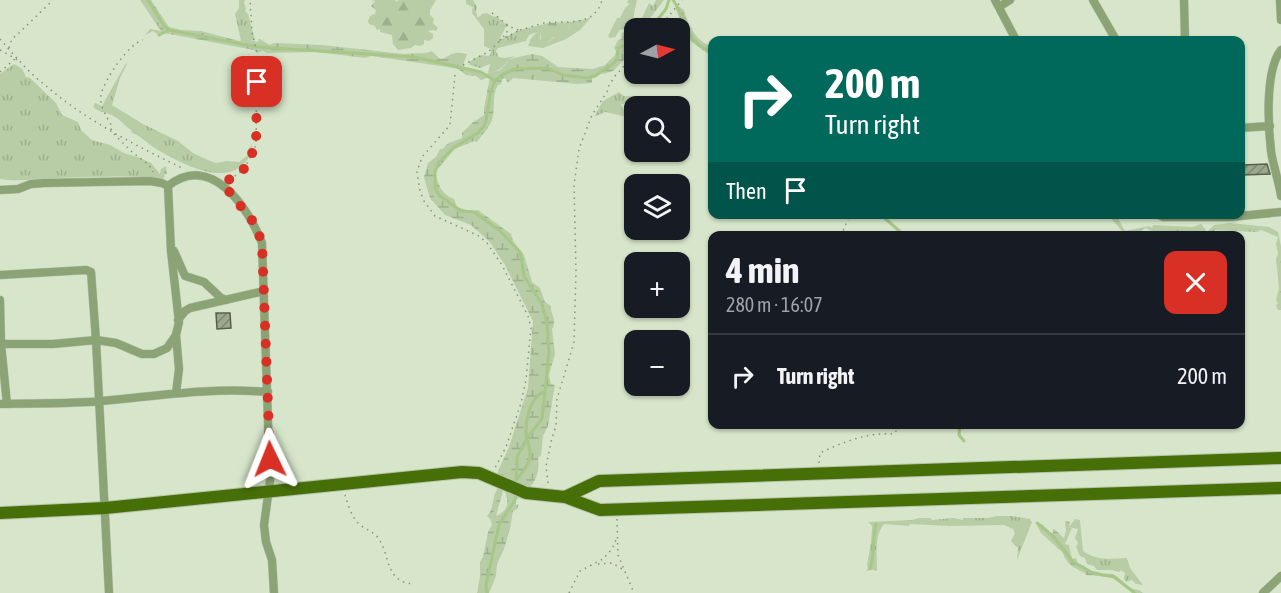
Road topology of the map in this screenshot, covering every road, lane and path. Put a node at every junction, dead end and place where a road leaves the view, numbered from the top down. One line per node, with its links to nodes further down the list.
1 (53, 0): 21 (path)
2 (250, 0): 34 (path)
3 (602, 0): 14 (path)
4 (682, 0): 11 (path)
5 (1010, 0): 9 (street)
6 (1093, 0): 16 (street)
7 (1184, 0): 17 (street)
8 (1280, 0): 12 (street)
9 (997, 3): 15 (street)
10 (492, 13): 13 (path)
11 (667, 18)
12 (1281, 20)
13 (507, 25): 14 (path); 20 (path)
14 (520, 30): 20 (path)
15 (1014, 36)
16 (1114, 36)
17 (1185, 36)
18 (0, 39): 21 (path)
19 (143, 40): 32 (path)
20 (500, 40): 26 (path)
21 (9, 49): 25 (path)
22 (0, 50): 24 (path)
23 (1281, 50): 30 (street)
24 (15, 58): 25 (path); 28 (path)
25 (19, 60): 32 (path)
26 (463, 65)
27 (624, 66): 60 (path)
28 (0, 72)
29 (455, 75): 56 (path)
30 (1270, 126): 31 (street); 37 (street)
31 (1245, 128)
32 (111, 130): 33 (path); 35 (path)
33 (197, 175): 34 (street); 35 (street)
34 (223, 184): 42 (street)
35 (165, 185): 36 (street); 40 (street)
36 (0, 190)
37 (1281, 196)
38 (1281, 212): 39 (street)
39 (1245, 215)
40 (171, 242): 44 (street); 45 (street)
41 (0, 275): 47 (street)
42 (264, 291): 44 (street); 49 (street)
43 (0, 300): 48 (street)
44 (226, 300): 45 (street)
45 (178, 320): 46 (street)
46 (176, 335): 47 (street); 50 (street)
47 (96, 340): 48 (street); 51 (street)
48 (1, 344): 52 (street)
49 (268, 392): 50 (street); 59 (street)
50 (176, 393): 51 (street)
51 (99, 402): 52 (street); 62 (street)
52 (4, 404)
53 (896, 429): 55 (path)
54 (1281, 458): 55 (main road)
55 (818, 474): 61 (main road)
56 (494, 479): 57 (main road); 60 (main road)
57 (342, 484): 59 (main road); 69 (path)
58 (1281, 488): 63 (main road)
59 (268, 492): 62 (main road); 71 (street)
60 (550, 496): 61 (main road)
61 (565, 497): 63 (main road)
62 (105, 508): 64 (main road); 70 (street)
63 (617, 509): 65 (path)
64 (0, 513)
65 (617, 539): 66 (path); 67 (path)
66 (597, 564): 67 (path); 72 (path)
67 (625, 570): 73 (path)
68 (1281, 576): 74 (street)
69 (414, 584)
70 (109, 593)
71 (274, 593)
72 (569, 593)
73 (634, 593)
74 (1263, 593)

